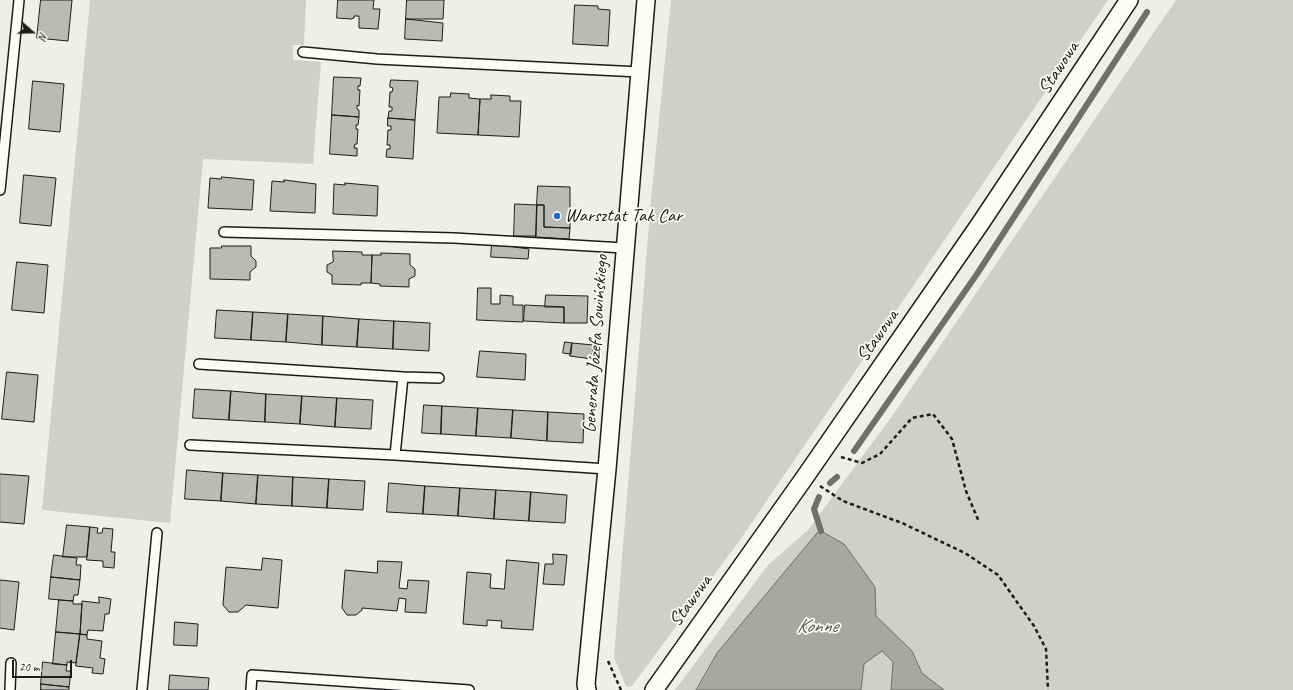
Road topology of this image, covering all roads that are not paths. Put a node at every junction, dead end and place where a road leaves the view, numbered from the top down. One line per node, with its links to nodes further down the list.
1 (18, 0): 6 (lane)
2 (646, 0): 5 (street, Generała Józefa Sowińskiego)
3 (1128, 0): 22 (street, Stawowa)
4 (303, 52): 5 (lane)
5 (640, 72): 8 (street, Generała Józefa Sowińskiego)
6 (0, 190)
7 (224, 232): 8 (lane)
8 (624, 248): 14 (street, Generała Józefa Sowińskiego)
9 (199, 364): 10 (lane)
10 (403, 377): 11 (lane); 13 (lane)
11 (439, 378)
12 (190, 445): 13 (lane)
13 (395, 455): 14 (lane)
14 (607, 469): 21 (street, Generała Józefa Sowińskiego)
15 (157, 533): 18 (lane)
16 (11, 663): 17 (lane)
17 (10, 690)
18 (142, 690)
19 (251, 690): 20 (lane)
20 (469, 690)
21 (587, 690)
22 (654, 690)

